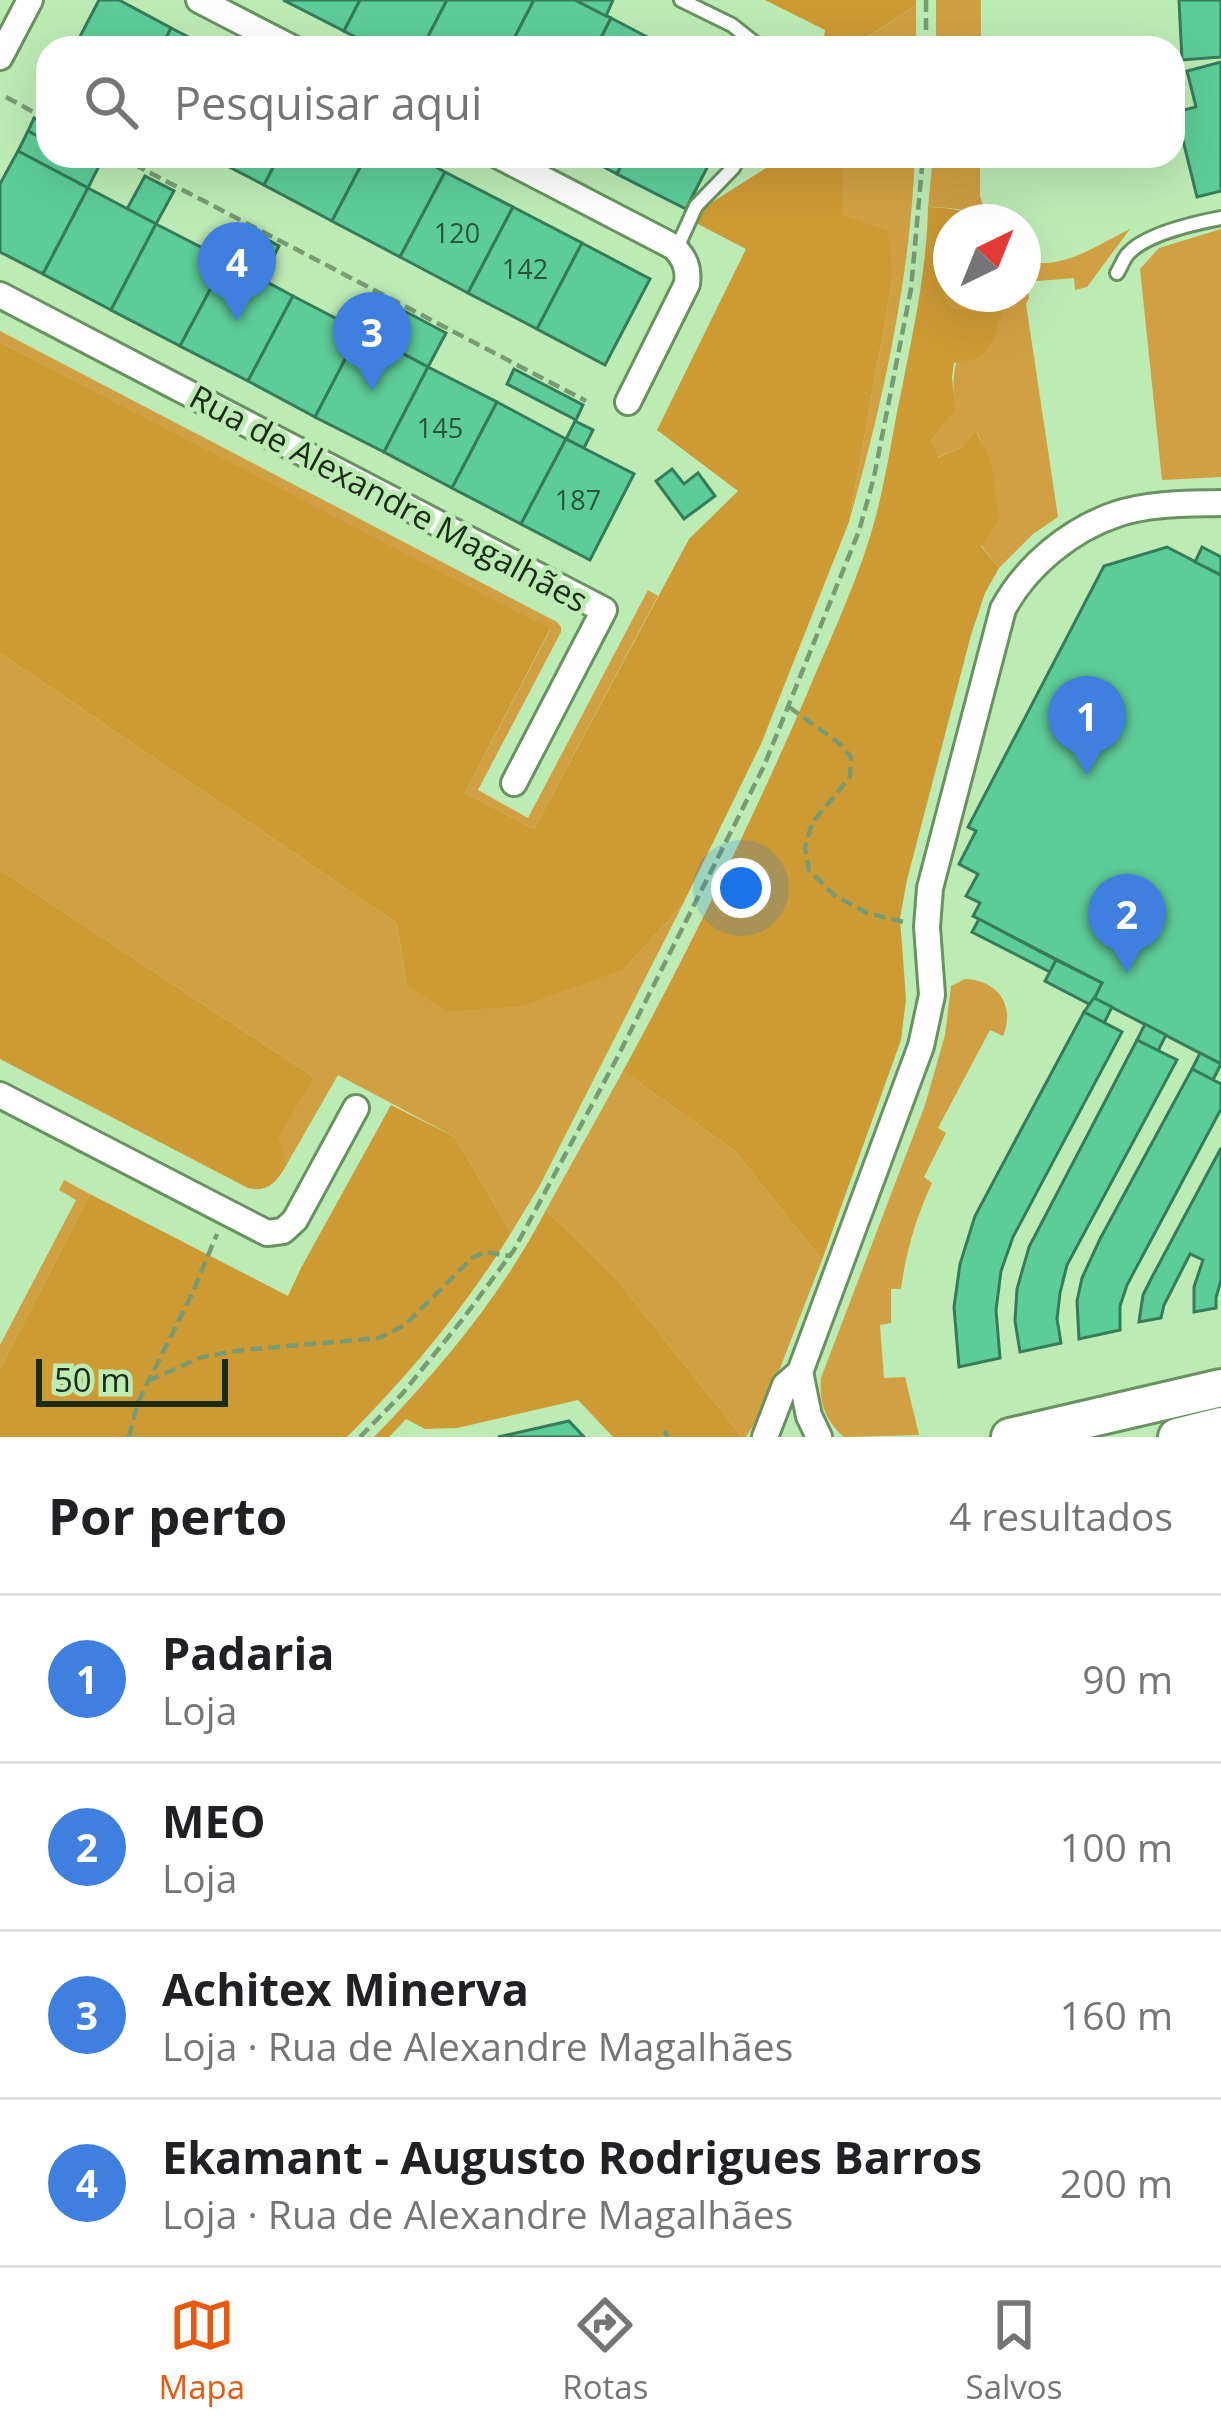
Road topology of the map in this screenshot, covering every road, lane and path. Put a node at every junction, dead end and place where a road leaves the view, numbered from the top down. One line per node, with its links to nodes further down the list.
1 (30, 0): 8 (street)
2 (200, 0): 5 (street)
3 (681, 0): 6 (lane)
4 (926, 0): 7 (path)
5 (269, 36)
6 (745, 36)
7 (926, 36)
8 (0, 57)
9 (5, 97): 10 (path)
10 (36, 114)
11 (141, 168): 19 (path)
12 (522, 168): 16 (street)
13 (733, 168): 16 (lane)
14 (922, 168): 22 (path)
15 (1221, 218): 17 (lane)
16 (676, 250): 20 (street)
17 (1118, 273)
18 (0, 295): 23 (street, Rua de Alexandre Magalhães)
19 (586, 401)
20 (628, 401)
21 (1221, 503): 29 (street)
22 (789, 707): 24 (path); 28 (path)
23 (514, 783)
24 (901, 921)
25 (0, 1095): 27 (street)
26 (356, 1108): 27 (street)
27 (226, 1212): 30 (path)
28 (510, 1256): 30 (path); 34 (path)
29 (800, 1372): 35 (street); 36 (street)
30 (148, 1381): 33 (path)
31 (1221, 1388): 37 (main road)
32 (1221, 1426): 38 (main road)
33 (129, 1437)
34 (360, 1437)
35 (764, 1437)
36 (819, 1437)
37 (1010, 1437)
38 (1177, 1437)

